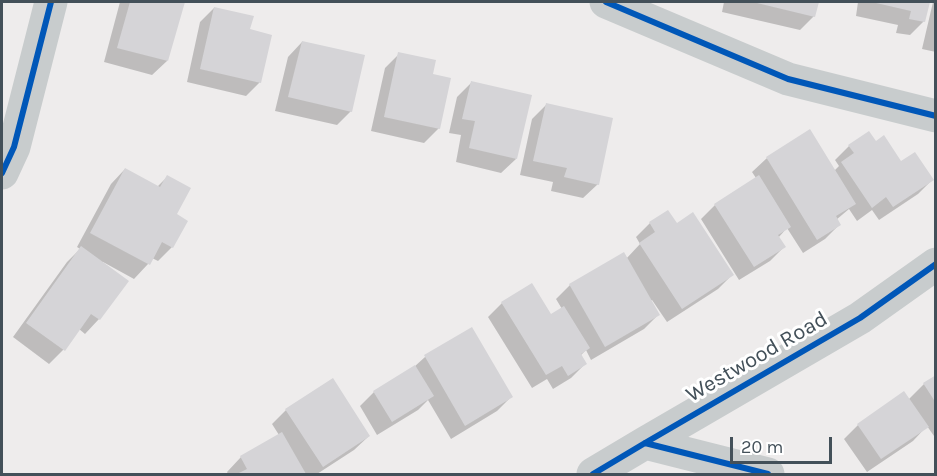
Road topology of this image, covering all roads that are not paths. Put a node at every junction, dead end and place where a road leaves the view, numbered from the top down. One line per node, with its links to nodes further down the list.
1 (51, 2): 5 (street)
2 (606, 2): 3 (street)
3 (645, 9): 4 (street)
4 (936, 116)
5 (2, 173)
6 (936, 264): 7 (street, Westwood Road)
7 (645, 443): 8 (street, Westwood Road); 9 (street)
8 (593, 474)
9 (768, 474)

